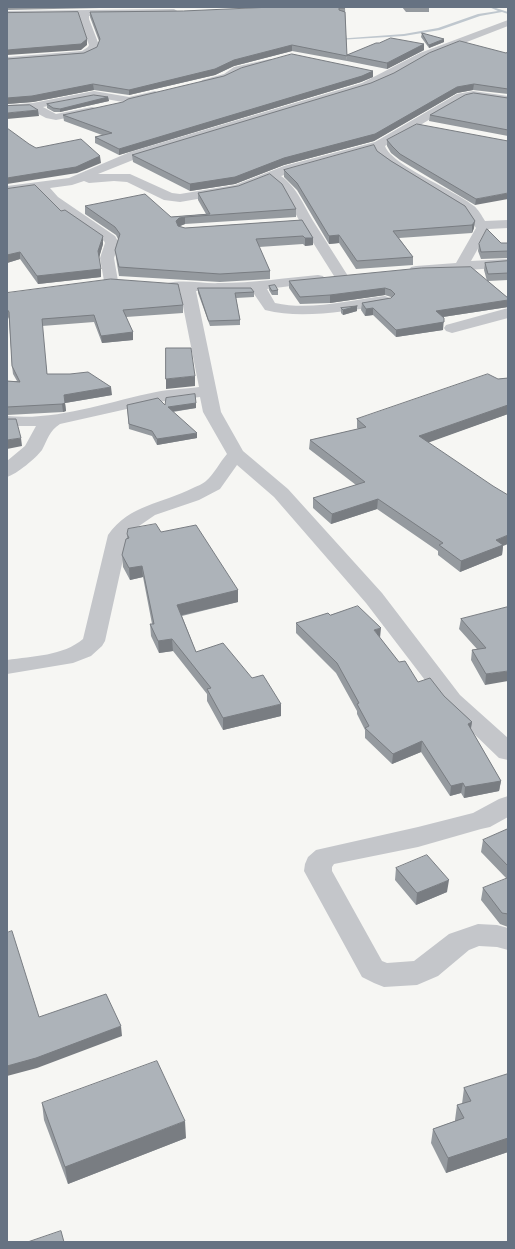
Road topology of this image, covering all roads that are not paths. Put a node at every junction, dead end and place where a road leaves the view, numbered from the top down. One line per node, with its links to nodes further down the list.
1 (126, 9): 3 (street); 4 (street)
2 (33, 10): 4 (street); 5 (street)
3 (183, 12)
4 (84, 13): 8 (street)
5 (7, 14)
6 (508, 22): 10 (street)
7 (282, 58): 11 (street)
8 (7, 60)
9 (368, 71): 10 (street)
10 (388, 75): 22 (street)
11 (197, 84)
12 (167, 91): 14 (street)
13 (508, 99): 17 (street)
14 (129, 100): 15 (street); 15 (street)
15 (32, 106): 16 (street)
16 (7, 108)
17 (416, 124): 18 (street); 19 (street)
18 (431, 127)
19 (379, 146): 20 (street); 28 (street)
20 (273, 176): 22 (street); 25 (street)
21 (7, 179): 24 (street)
22 (78, 180): 23 (street)
23 (42, 186): 24 (street); 34 (street)
24 (13, 189)
25 (307, 222): 26 (street); 33 (street)
26 (291, 223)
27 (508, 224): 28 (street)
28 (482, 225): 30 (street)
29 (508, 263): 30 (street)
30 (461, 267): 31 (street)
31 (405, 271)
32 (357, 275): 33 (street)
33 (341, 276): 37 (street)
34 (94, 282)
35 (158, 284): 36 (street)
36 (187, 286): 37 (street); 41 (street)
37 (256, 286): 38 (street)
38 (385, 301)
39 (508, 313): 40 (street)
40 (452, 328)
41 (208, 390): 42 (street); 44 (street)
42 (54, 420): 43 (street); 45 (street)
43 (7, 421)
44 (236, 454): 46 (street); 47 (street)
45 (7, 471)
46 (7, 667)
47 (508, 752)
48 (508, 805): 49 (street)
49 (508, 939)

